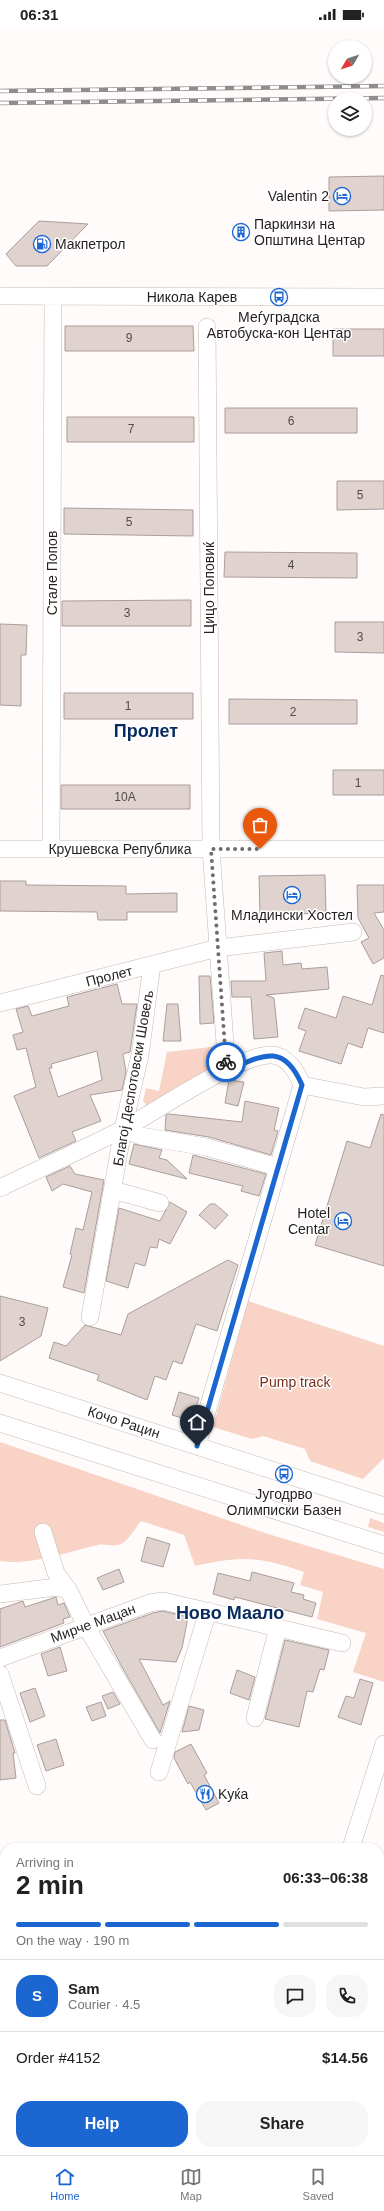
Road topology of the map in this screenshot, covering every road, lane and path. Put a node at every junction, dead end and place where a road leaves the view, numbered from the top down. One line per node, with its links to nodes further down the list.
1 (0, 296): 2 (street, Никола Карев)
2 (53, 296): 3 (street, Никола Карев); 5 (street, Стале Попов)
3 (384, 297)
4 (207, 327): 7 (street, Цицо Поповиќ)
5 (51, 848): 6 (street, Крушевска Република); 7 (street, Крушевска Република)
6 (0, 849)
7 (211, 849): 8 (street, Крушевска Република); 10 (street)
8 (384, 849)
9 (353, 932): 10 (street, Пролет)
10 (218, 948): 11 (street, Пролет); 13 (street)
11 (152, 965): 12 (street, Пролет); 16 (street, Благој Деспотовски Шовељ)
12 (0, 1003)
13 (227, 1071): 14 (street); 16 (street)
14 (302, 1085): 15 (street); 17 (street)
15 (384, 1096)
16 (123, 1129): 17 (street); 18 (street); 19 (street, Благој Деспотовски Шовељ)
17 (278, 1167): 24 (street)
18 (0, 1188)
19 (112, 1190): 20 (street); 21 (street, Благој Деспотовски Шовељ)
20 (160, 1203)
21 (90, 1317)
22 (0, 1383): 24 (street, Кочо Рацин)
23 (0, 1423): 27 (street)
24 (197, 1446): 25 (street, Кочо Рацин)
25 (384, 1506)
26 (43, 1532): 28 (street)
27 (384, 1545)
28 (69, 1591): 29 (street); 31 (street)
29 (0, 1594)
30 (208, 1611): 31 (street, Мирче Мацан); 32 (street, Мирче Мацан); 39 (street)
31 (86, 1626): 34 (street, Мирче Мацан); 37 (street)
32 (278, 1627): 33 (street, Мирче Мацан); 36 (street)
33 (342, 1643)
34 (0, 1658)
35 (0, 1674): 40 (street)
36 (255, 1718)
37 (153, 1740)
38 (384, 1744): 41 (street)
39 (159, 1772)
40 (37, 1786)
41 (353, 1843)

